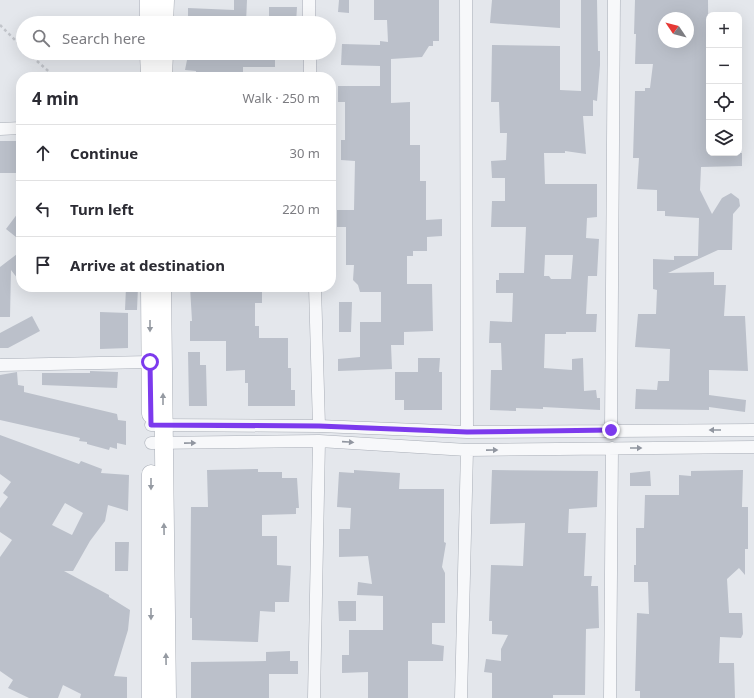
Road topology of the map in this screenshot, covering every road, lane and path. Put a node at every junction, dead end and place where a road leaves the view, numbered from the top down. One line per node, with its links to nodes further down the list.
1 (149, 0): 6 (street)
2 (165, 0): 7 (street)
3 (309, 0): 8 (street)
4 (466, 0): 30 (street)
5 (614, 0): 28 (street)
6 (149, 16)
7 (164, 16)
8 (309, 16)
9 (0, 26): 10 (path)
10 (16, 41)
11 (36, 60): 15 (path)
12 (150, 60): 16 (street)
13 (164, 60): 17 (street)
14 (310, 60): 18 (street)
15 (49, 72)
16 (150, 72)
17 (163, 72)
18 (310, 72)
19 (16, 128): 20 (street)
20 (0, 129)
21 (150, 292): 24 (street, one-way to 24)
22 (162, 292): 26 (street, one-way to 22)
23 (315, 292): 27 (street)
24 (150, 362): 25 (street); 26 (street)
25 (0, 365)
26 (157, 425): 27 (street); 32 (street)
27 (319, 426): 30 (street)
28 (611, 430): 29 (street, one-way to 28); 30 (street)
29 (754, 430)
30 (467, 432)
31 (319, 440): 32 (street, one-way to 31); 35 (street, one-way to 35); 38 (street)
32 (157, 443): 36 (street, one-way to 36); 37 (street, one-way to 32)
33 (754, 447): 34 (street, one-way to 33)
34 (612, 448): 35 (street, one-way to 34); 40 (street)
35 (467, 450): 39 (street)
36 (151, 698)
37 (167, 698)
38 (314, 698)
39 (461, 698)
40 (610, 698)

